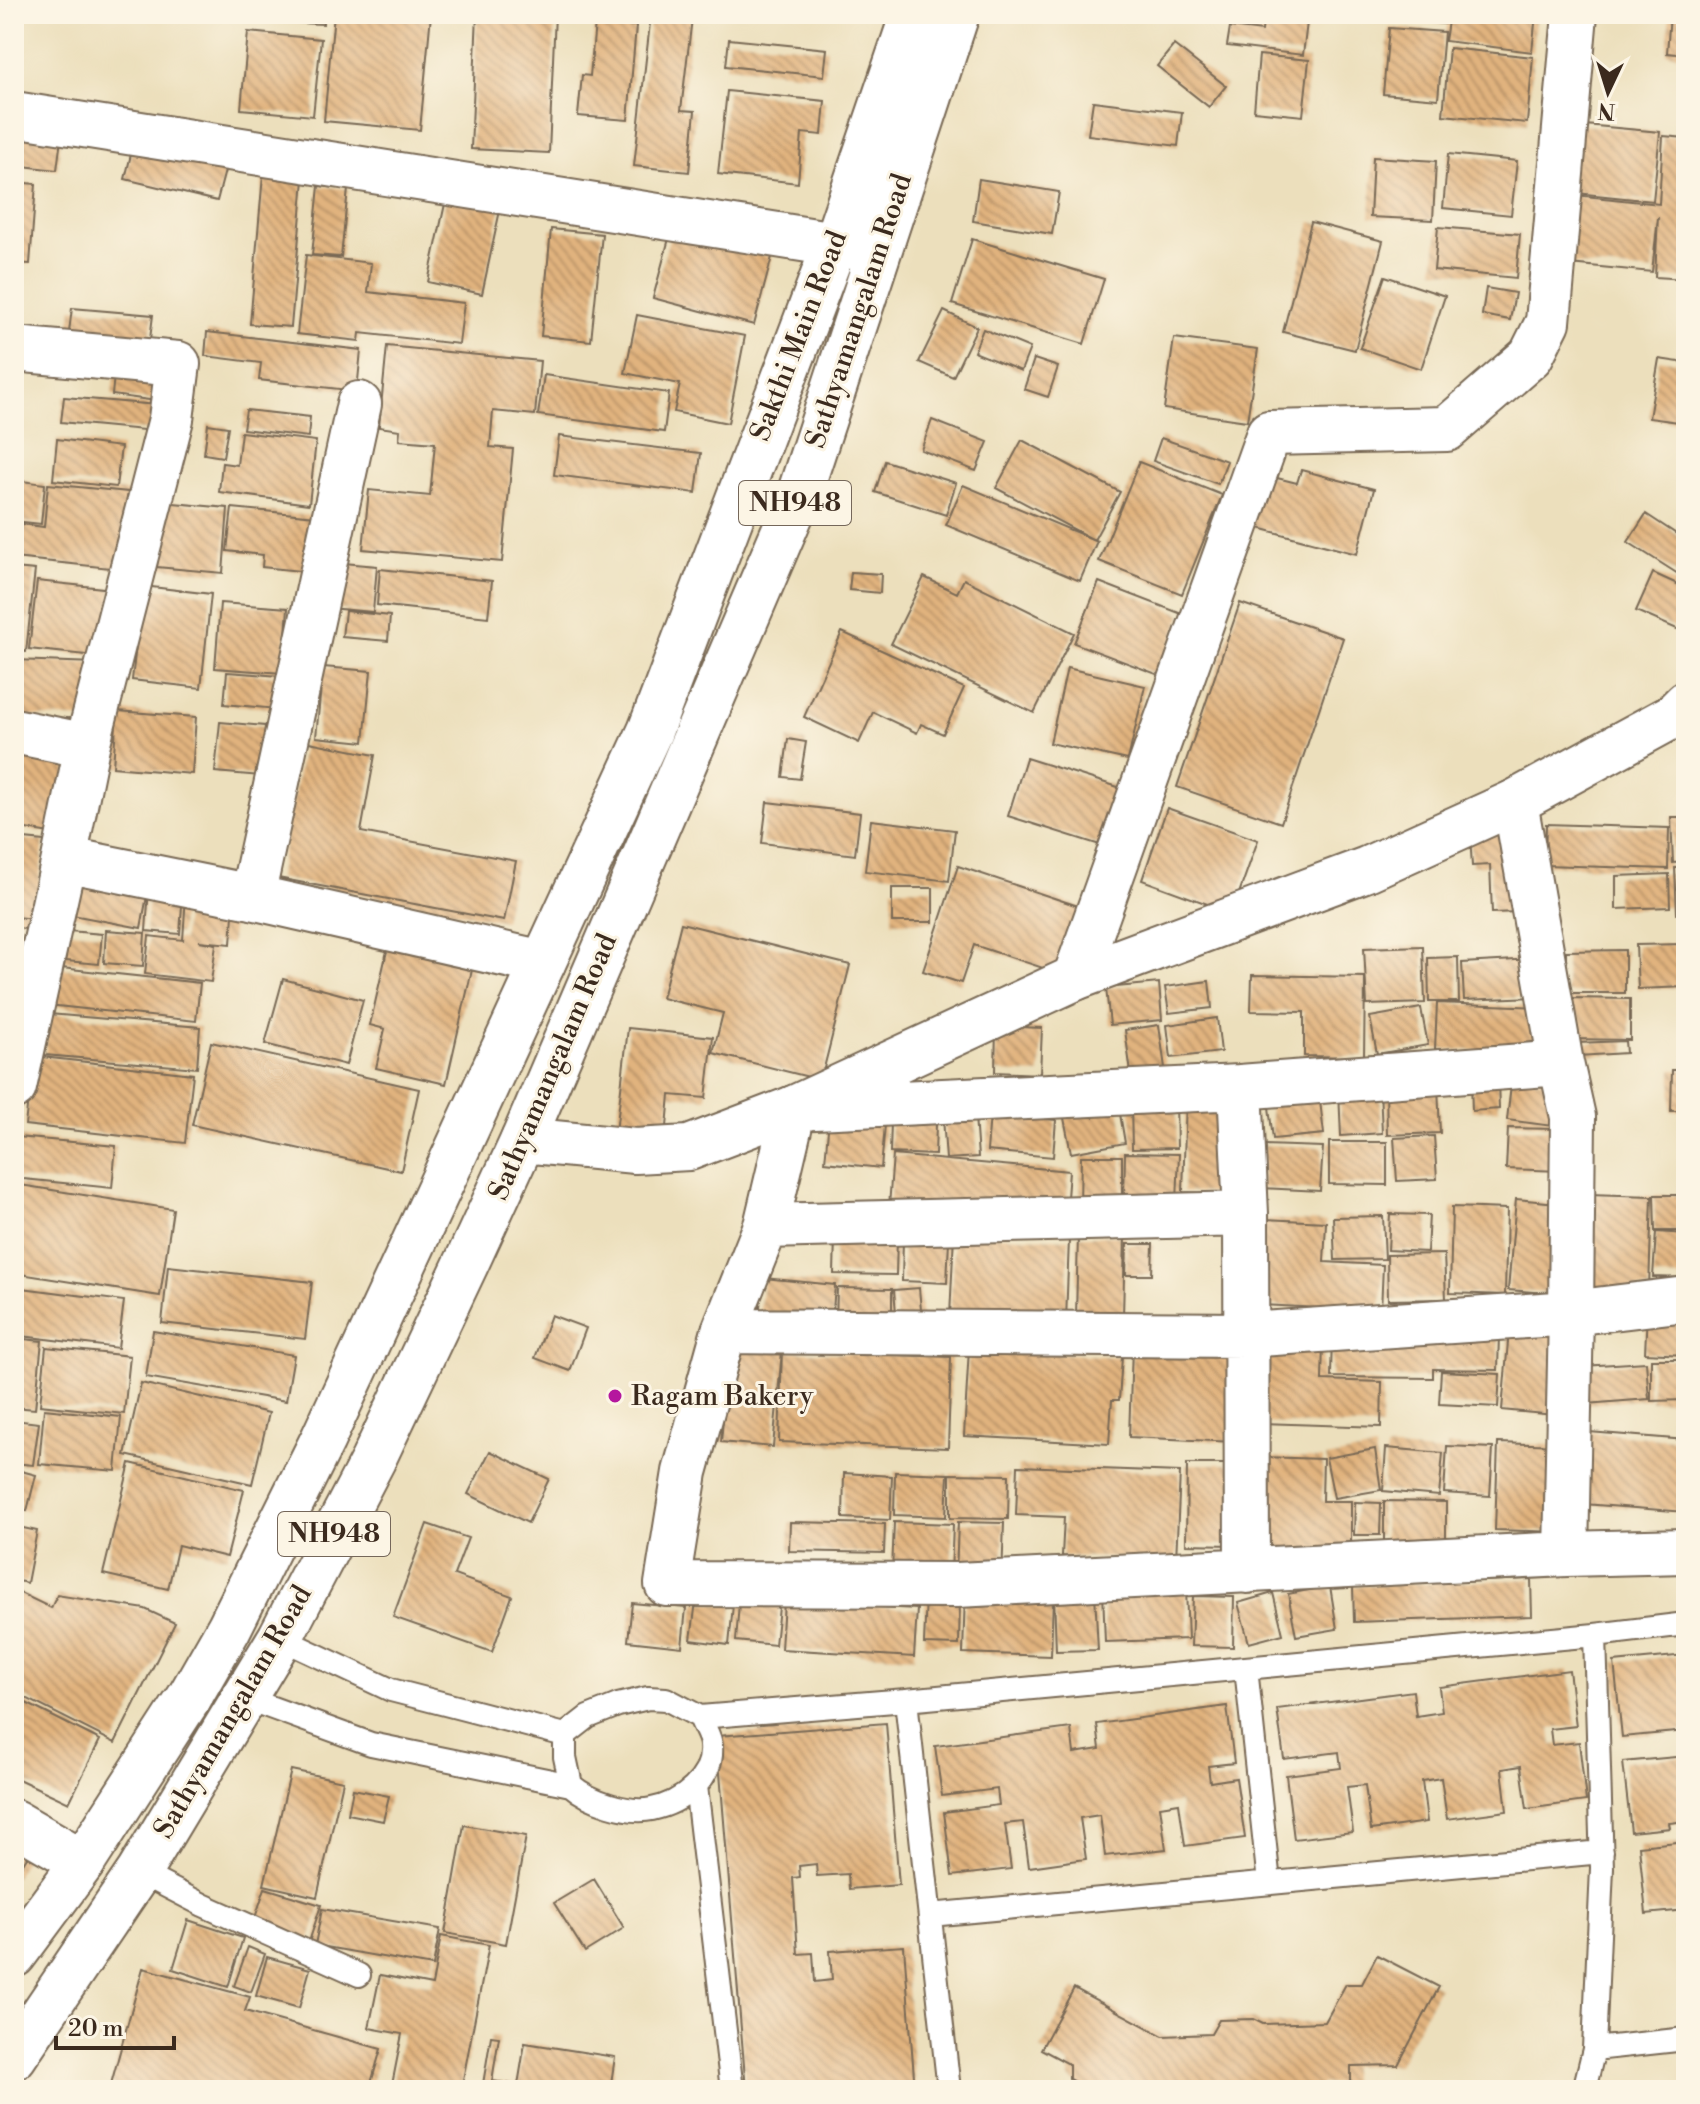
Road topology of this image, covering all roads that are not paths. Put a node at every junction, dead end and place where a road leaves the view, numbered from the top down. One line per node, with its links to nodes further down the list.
1 (913, 14): 5 (main road, Sakthi Main Road / NH948)
2 (957, 14): 6 (main road, Sathyamangalam Road / NH948)
3 (1575, 14): 16 (main road)
4 (14, 114): 5 (main road)
5 (835, 244): 6 (main road); 15 (main road, Sakthi Main Road / NH948)
6 (879, 251): 21 (main road, Sathyamangalam Road / NH948)
7 (14, 349): 11 (main road)
8 (359, 404): 14 (main road)
9 (1686, 703): 12 (main road)
10 (14, 731): 11 (main road)
11 (87, 746): 13 (main road)
12 (1515, 802): 16 (main road); 17 (main road)
13 (64, 859): 14 (main road); 18 (main road)
14 (252, 897): 15 (main road)
15 (543, 963): 43 (main road, NH948)
16 (1075, 978): 20 (main road)
17 (1561, 1063): 19 (main road); 25 (main road)
18 (14, 1087)
19 (1240, 1087): 20 (main road); 22 (main road)
20 (794, 1108): 21 (main road); 23 (main road)
21 (523, 1140): 33 (main road, Sathyamangalam Road / NH948)
22 (1246, 1214): 23 (main road); 27 (main road)
23 (766, 1226): 26 (main road)
24 (1686, 1299): 25 (main road)
25 (1571, 1313): 27 (main road); 29 (main road)
26 (724, 1331): 27 (main road); 30 (main road)
27 (1246, 1335): 30 (main road)
28 (1686, 1551): 29 (main road)
29 (1566, 1554): 30 (main road)
30 (1247, 1571)
31 (1686, 1624): 32 (lane)
32 (1595, 1635): 34 (lane); 42 (lane)
33 (280, 1638): 35 (main road, Sathyamangalam Road / NH948); 38 (lane)
34 (1246, 1668): 36 (lane); 45 (lane)
35 (245, 1698): 39 (lane); 44 (main road, Sathyamangalam Road / NH948)
36 (906, 1700): 37 (lane); 46 (lane)
37 (700, 1717): 38 (lane); 40 (lane)
38 (565, 1735): 39 (lane)
39 (571, 1785): 40 (lane)
40 (696, 1786): 52 (lane)
41 (14, 1822): 43 (main road)
42 (1602, 1852): 45 (lane); 50 (lane)
43 (83, 1862): 47 (main road, NH948)
44 (139, 1872): 48 (lane); 51 (main road, Sathyamangalam Road / NH948)
45 (1269, 1883): 46 (lane)
46 (930, 1915): 53 (lane)
47 (14, 1955)
48 (359, 1975)
49 (1686, 2039): 50 (lane)
50 (1594, 2049): 54 (lane)
51 (14, 2057)
52 (732, 2090)
53 (949, 2090)
54 (1584, 2090)

